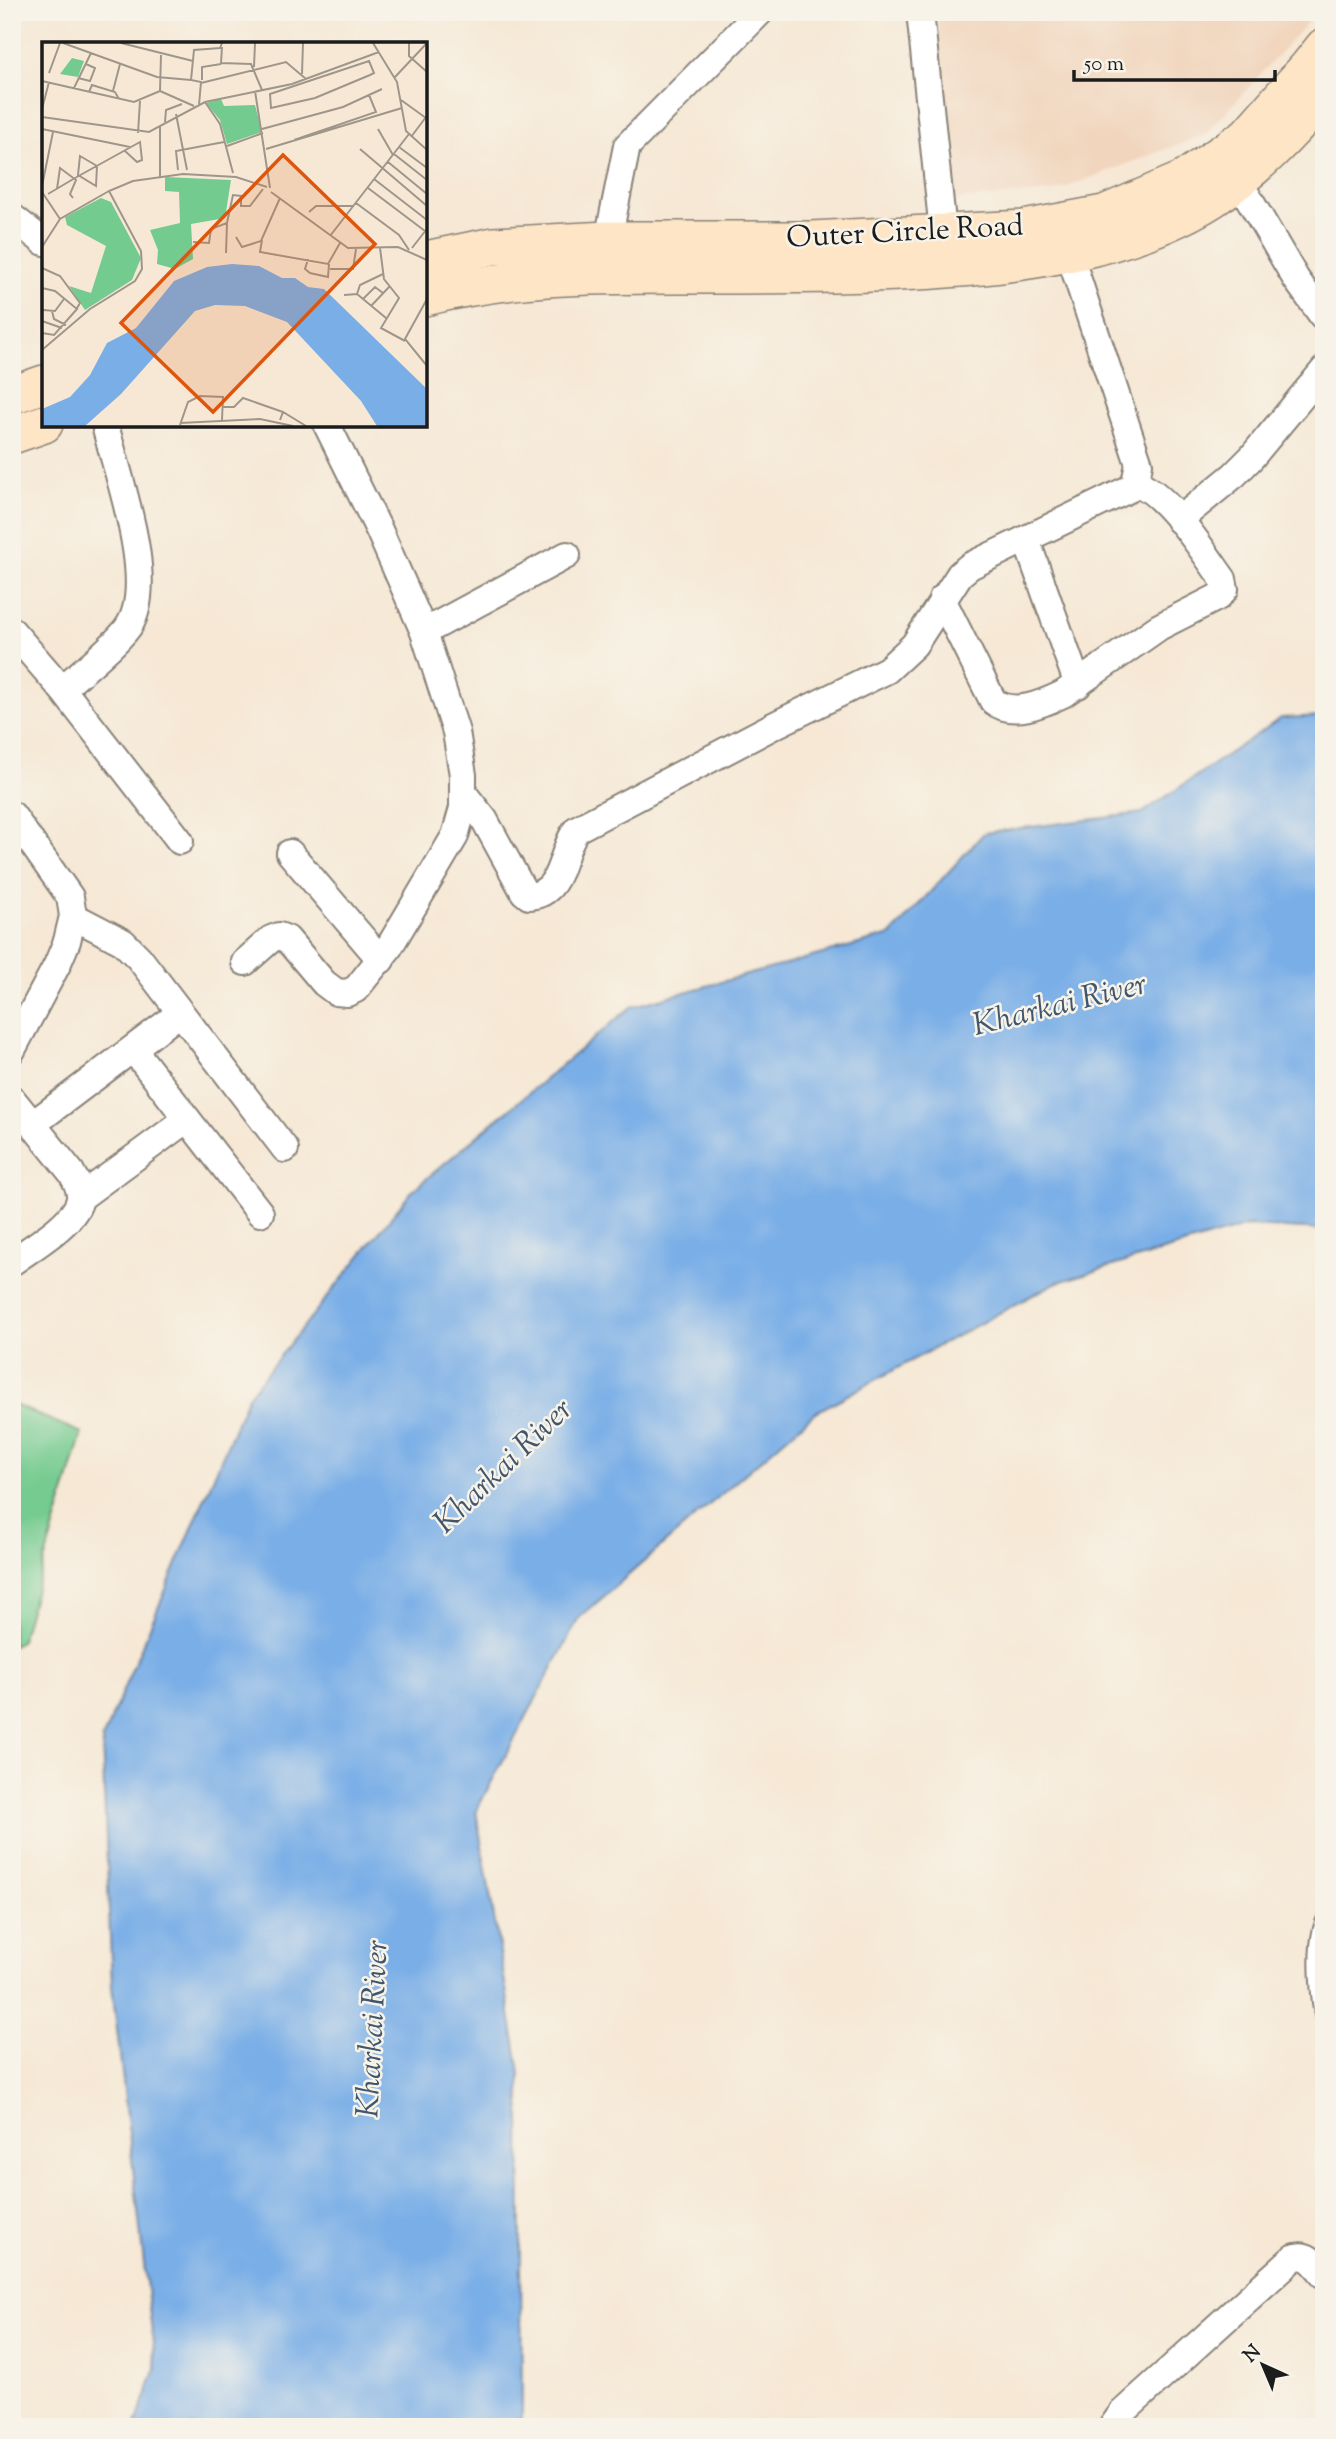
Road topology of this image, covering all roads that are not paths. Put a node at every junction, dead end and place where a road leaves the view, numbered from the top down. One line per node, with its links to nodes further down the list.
1 (760, 12): 9 (street)
2 (920, 12): 7 (street)
3 (1324, 47): 7 (main road, Outer Circle Road)
4 (1324, 94): 5 (main road, Outer Circle Road)
5 (1238, 180): 10 (main road, Outer Circle Road); 14 (street)
6 (12, 217): 8 (street)
7 (943, 233): 9 (main road, Outer Circle Road); 12 (street)
8 (42, 240)
9 (608, 240): 11 (main road, Outer Circle Road)
10 (1069, 253): 12 (main road, Outer Circle Road); 22 (street)
11 (427, 260)
12 (946, 270): 13 (main road, Outer Circle Road)
13 (427, 297)
14 (1324, 318)
15 (1324, 370): 23 (street)
16 (42, 384): 17 (main road)
17 (12, 395)
18 (42, 425): 21 (main road)
19 (106, 427): 30 (street)
20 (328, 427): 28 (street)
21 (12, 435)
22 (1135, 483): 23 (street); 24 (street)
23 (1179, 520): 29 (street)
24 (1026, 539): 26 (street); 29 (street)
25 (567, 555): 28 (street)
26 (942, 599): 29 (street); 31 (street)
27 (12, 631): 30 (street)
28 (424, 632): 31 (street)
29 (1077, 685)
30 (62, 689): 33 (street)
31 (464, 794): 36 (street)
32 (12, 815): 35 (street)
33 (180, 841)
34 (290, 853): 36 (street)
35 (74, 916): 38 (street); 40 (street)
36 (381, 960): 37 (street)
37 (245, 962)
38 (180, 1013): 39 (street); 44 (street)
39 (133, 1049): 42 (street); 43 (street)
40 (12, 1050)
41 (12, 1099): 43 (street)
42 (187, 1119): 45 (street); 46 (street)
43 (33, 1124): 45 (street)
44 (285, 1149)
45 (81, 1197): 47 (street)
46 (260, 1213)
47 (12, 1262)
48 (1324, 1918): 49 (lane)
49 (1324, 2028)
50 (1324, 2275): 51 (street)
51 (1112, 2427)

